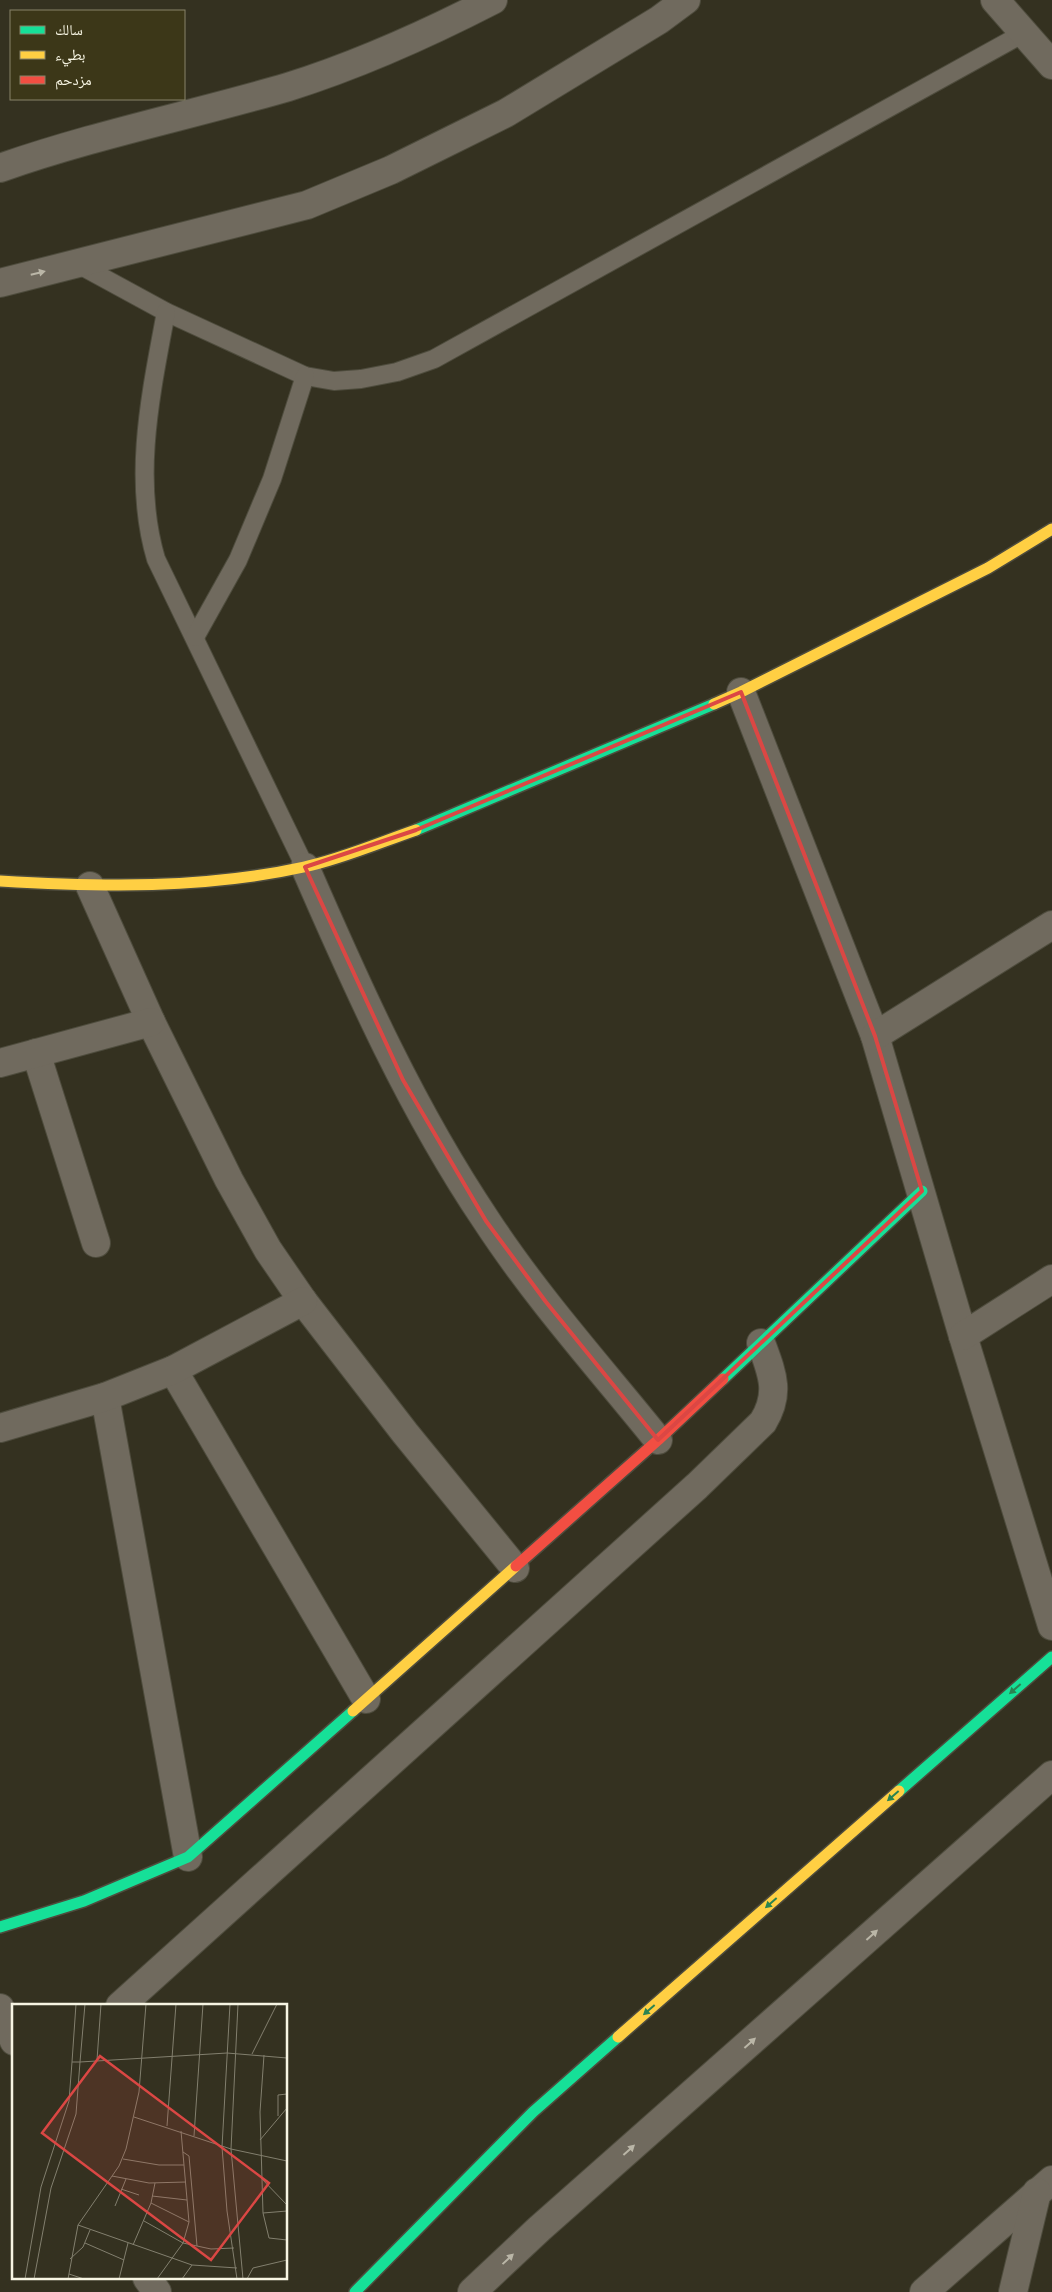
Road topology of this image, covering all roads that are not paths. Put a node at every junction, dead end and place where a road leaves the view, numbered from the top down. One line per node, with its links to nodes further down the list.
1 (493, 0): 6 (street)
2 (686, 0): 7 (street)
3 (995, 0): 4 (street)
4 (1024, 33): 5 (street); 10 (lane)
5 (1052, 66)
6 (0, 168)
7 (76, 264): 8 (street, one-way to 7); 9 (lane)
8 (0, 283)
9 (166, 312): 10 (lane); 12 (lane)
10 (305, 376): 12 (lane)
11 (1052, 529): 13 (street)
12 (195, 637): 14 (lane)
13 (741, 692): 14 (street); 19 (street)
14 (305, 867): 16 (street); 31 (street)
15 (0, 881): 16 (street)
16 (90, 886): 18 (street)
17 (1052, 925): 19 (street)
18 (151, 1022): 20 (street); 25 (street)
19 (875, 1036): 22 (street)
20 (36, 1053): 21 (street); 23 (street)
21 (0, 1063)
22 (922, 1191): 26 (street); 27 (street)
23 (96, 1244)
24 (1052, 1279): 26 (street)
25 (303, 1301): 28 (street); 32 (street)
26 (963, 1336): 33 (street)
27 (761, 1343): 31 (street); 39 (street)
28 (173, 1370): 29 (street); 35 (street)
29 (105, 1397): 30 (street); 37 (street)
30 (0, 1428)
31 (658, 1440): 32 (street)
32 (515, 1568): 35 (street)
33 (1052, 1626)
34 (1052, 1657): 45 (street, one-way to 45)
35 (366, 1699): 37 (street)
36 (1052, 1775): 46 (street, one-way to 36)
37 (188, 1857): 38 (street)
38 (0, 1927)
39 (122, 2004)
40 (0, 2008): 41 (street)
41 (12, 2036)
42 (1045, 2186): 47 (street); 48 (street)
43 (148, 2280): 44 (street)
44 (157, 2292)
45 (355, 2292)
46 (472, 2292)
47 (924, 2292)
48 (1013, 2292)

